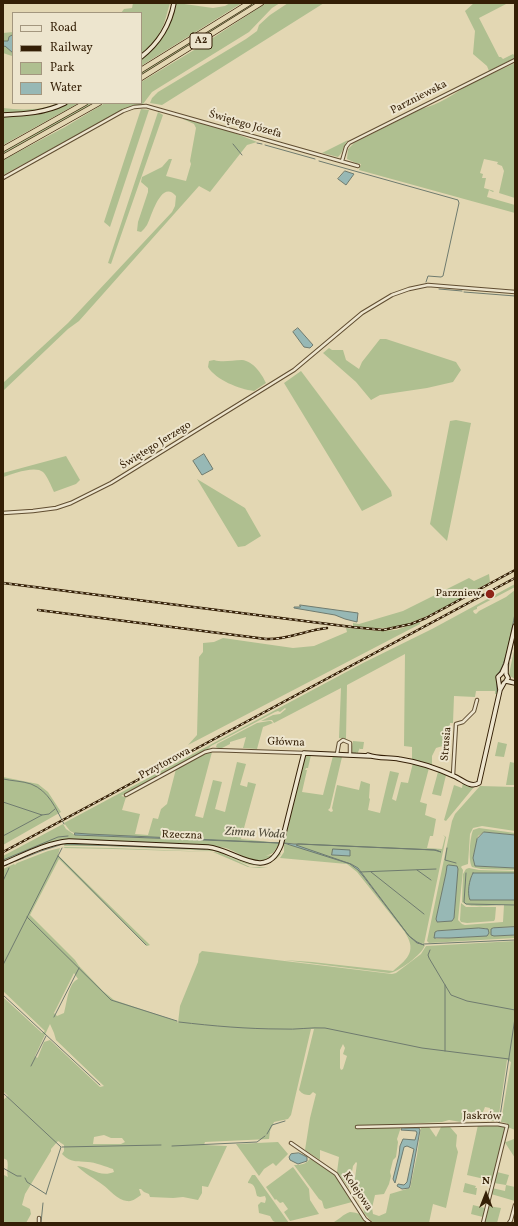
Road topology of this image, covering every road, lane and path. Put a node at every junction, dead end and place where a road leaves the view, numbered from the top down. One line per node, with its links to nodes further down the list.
1 (174, 3): 4 (street)
2 (249, 3): 6 (highway, A2)
3 (261, 3): 7 (highway, A2)
4 (142, 56)
5 (515, 60): 14 (street, Parzniewska)
6 (142, 69)
7 (142, 77)
8 (62, 104): 11 (street)
9 (83, 104): 12 (highway)
10 (97, 104): 13 (highway)
11 (3, 115)
12 (3, 149)
13 (3, 157)
14 (342, 161): 15 (street, Świętego Józefa); 16 (street, Świętego Józefa)
15 (358, 166)
16 (3, 178)
17 (515, 292): 18 (street, Świętego Jerzego)
18 (3, 513)
19 (515, 626): 20 (street)
20 (504, 678): 21 (street); 27 (street, Główna)
21 (515, 682)
22 (477, 700): 27 (street, Strusia)
23 (213, 750): 24 (street, Główna); 28 (street, Przytorowa)
24 (304, 753): 25 (street, Główna); 29 (street, Rzeczna)
25 (337, 754): 26 (street, Główna); 26 (street)
26 (350, 755): 27 (street, Główna)
27 (452, 776)
28 (126, 795)
29 (3, 864)
30 (357, 1127): 36 (street, Jaskrów)
31 (291, 1143): 35 (street, Kolejowa)
32 (515, 1205): 37 (street)
33 (39, 1218): 34 (street)
34 (39, 1223)
35 (370, 1223)
36 (483, 1223)
37 (509, 1223)

